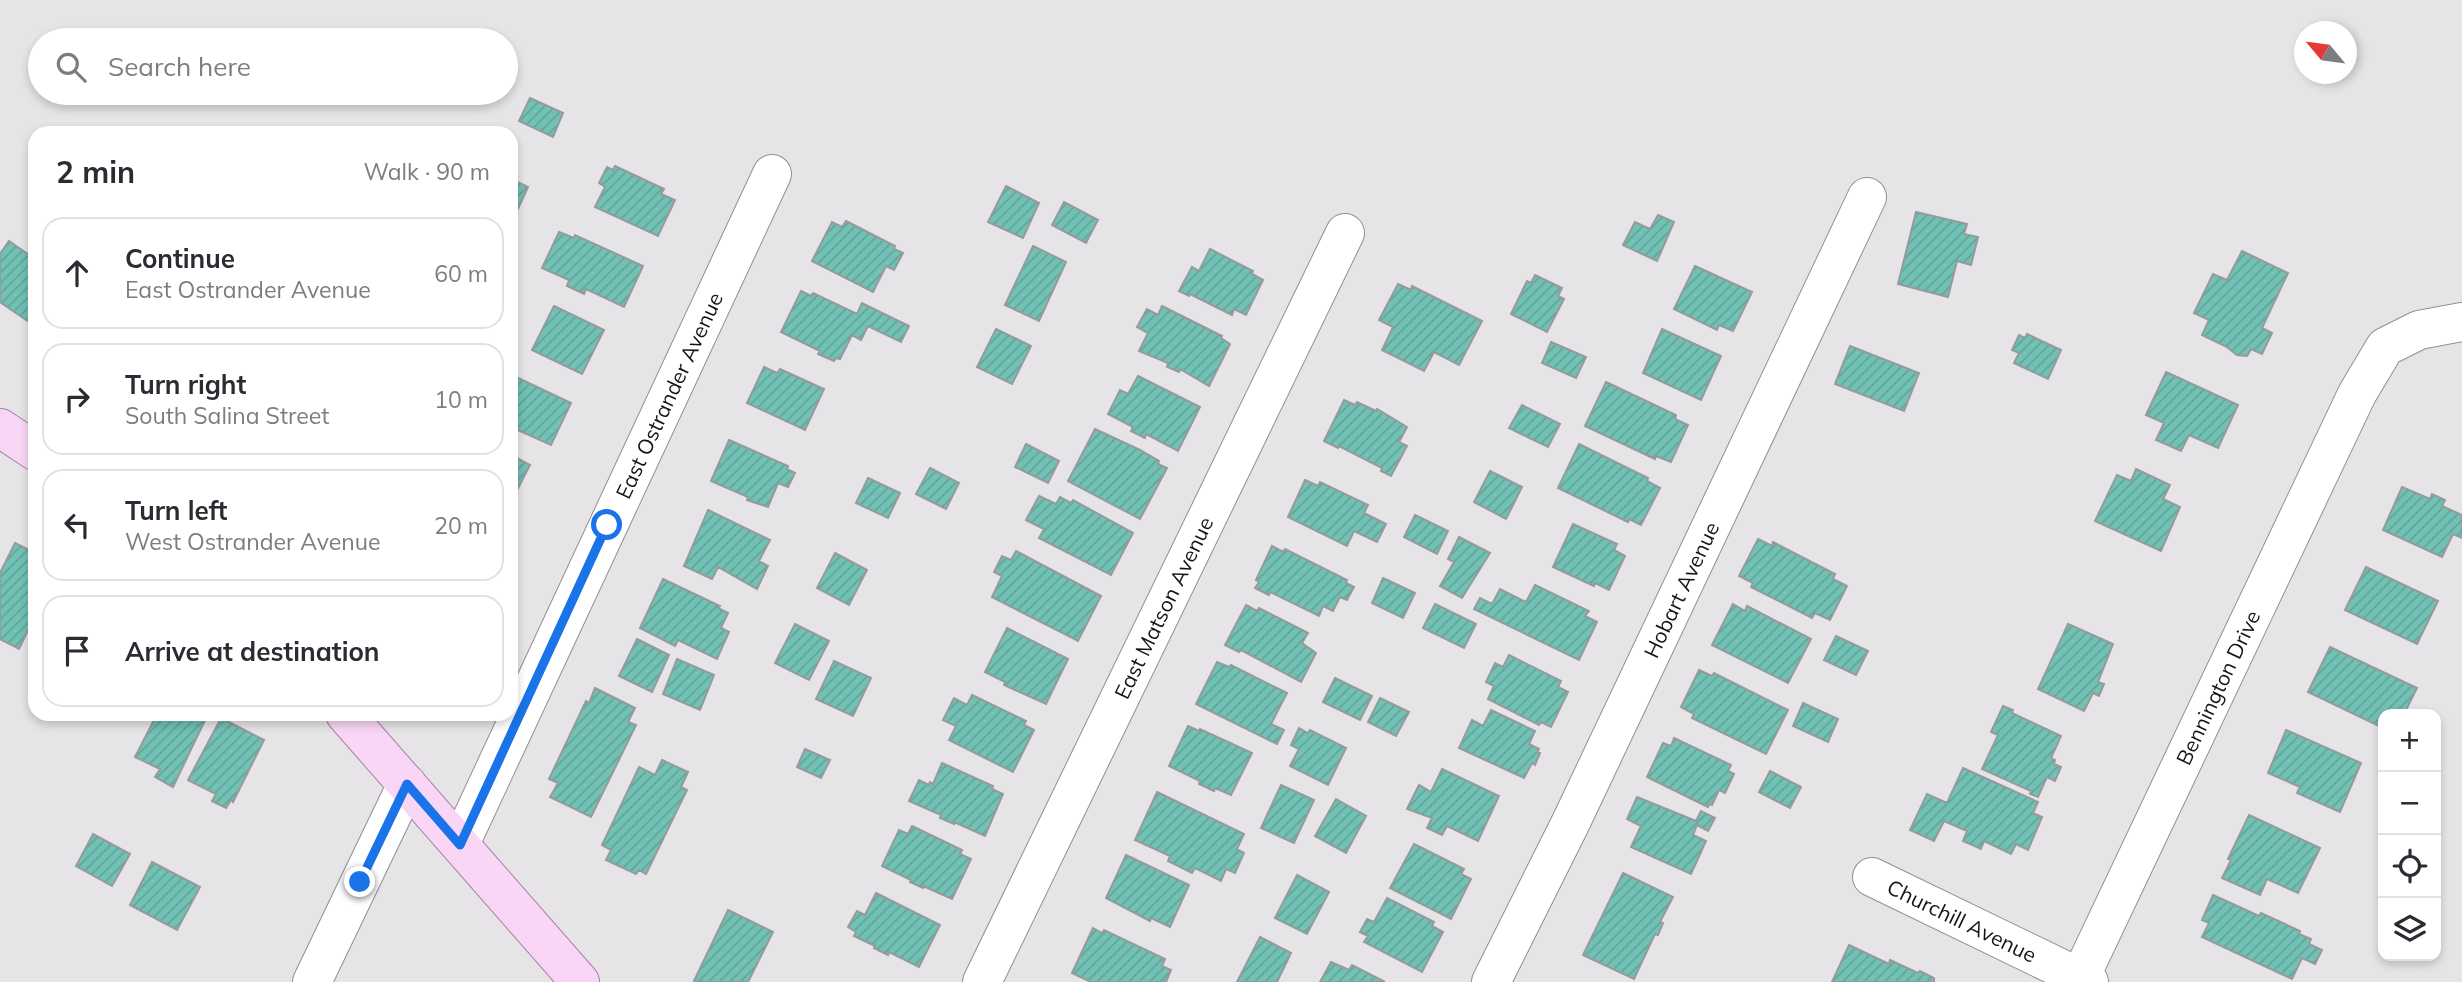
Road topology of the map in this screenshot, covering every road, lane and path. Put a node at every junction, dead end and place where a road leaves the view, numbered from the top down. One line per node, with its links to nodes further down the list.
1 (772, 173): 7 (street, East Ostrander Avenue)
2 (1867, 197): 17 (street, Hobart Avenue)
3 (1345, 233): 16 (street, East Matson Avenue)
4 (2462, 322): 13 (street, Bennington Drive)
5 (0, 428): 6 (main road)
6 (28, 446)
7 (518, 720)
8 (351, 721): 10 (main road)
9 (518, 721): 11 (street, East Ostrander Avenue)
10 (407, 784): 11 (main road); 14 (street)
11 (460, 845): 15 (main road)
12 (1872, 877): 13 (street, Churchill Avenue)
13 (2082, 981)
14 (312, 982)
15 (580, 982)
16 (982, 982)
17 (1492, 982)

